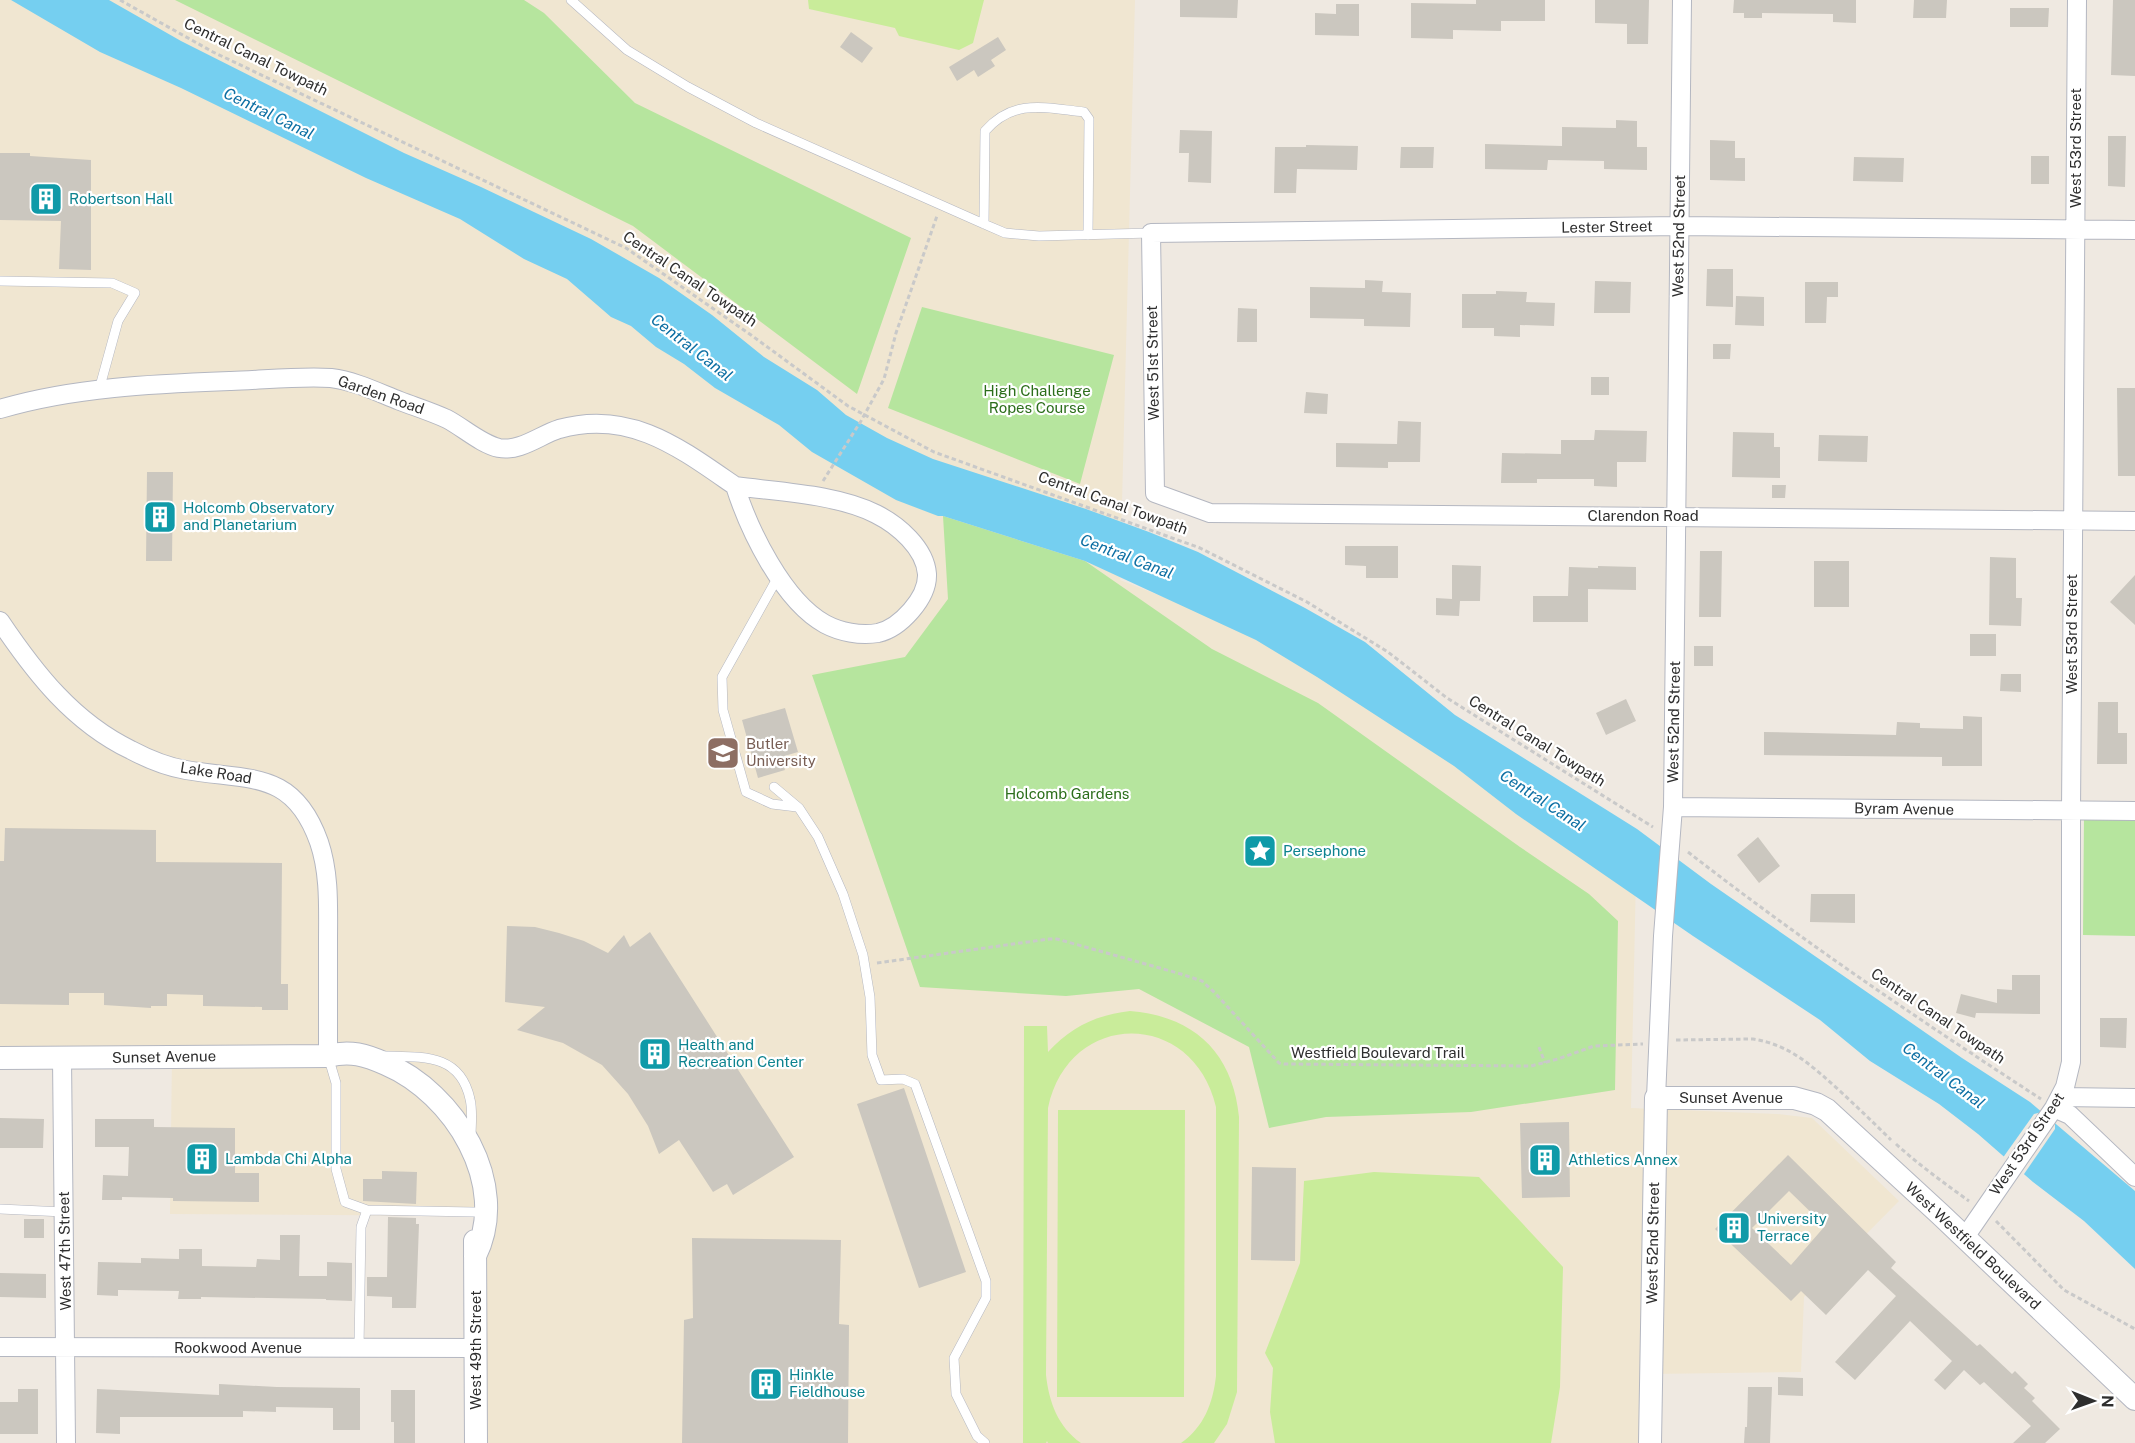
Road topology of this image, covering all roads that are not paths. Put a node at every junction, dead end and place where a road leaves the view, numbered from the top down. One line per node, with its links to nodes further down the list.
1 (571, 0): 4 (lane)
2 (1682, 0): 5 (street, West 52nd Street)
3 (2077, 0): 6 (street, West 53rd Street)
4 (984, 224): 9 (lane); 9 (lane)
5 (1680, 226): 6 (street, Lester Street); 8 (street, Lester Street); 15 (street, West 52nd Street)
6 (2075, 230): 7 (street, Lester Street); 16 (street, West 53rd Street)
7 (2135, 230)
8 (1151, 233): 9 (lane); 14 (street, West 51st Street)
9 (1088, 235)
10 (0, 281): 11 (lane)
11 (99, 390): 12 (street, Garden Road); 13 (street, Garden Road)
12 (0, 409)
13 (735, 486): 18 (street, Garden Road); 18 (street, Garden Road)
14 (1155, 493): 15 (street, Clarendon Road)
15 (1676, 516): 16 (street, Clarendon Road); 21 (street, West 52nd Street)
16 (2073, 520): 17 (street, Clarendon Road); 23 (street, West 53rd Street)
17 (2135, 520)
18 (778, 576): 22 (lane)
19 (0, 621): 26 (street, Lake Road)
20 (774, 787): 22 (lane)
21 (1673, 807): 23 (street, Byram Avenue); 29 (street, West 52nd Street)
22 (799, 808): 49 (lane)
23 (2071, 811): 24 (street, Byram Avenue); 32 (street, West 53rd Street)
24 (2135, 811)
25 (367, 1055): 26 (street, Sunset Avenue); 33 (street, Sunset Avenue); 33 (lane)
26 (328, 1056): 28 (street, Sunset Avenue); 35 (street, Sunset Avenue); 37 (lane)
27 (0, 1058): 28 (street, Sunset Avenue)
28 (62, 1058): 38 (street, West 47th Street)
29 (1656, 1098): 31 (street, Sunset Avenue); 50 (street, West 52nd Street)
30 (2135, 1098): 32 (street)
31 (1805, 1100): 40 (street, West Westfield Boulevard)
32 (2058, 1103): 34 (street); 40 (street, West 53rd Street)
33 (471, 1145): 35 (street, Sunset Avenue)
34 (2135, 1177)
35 (477, 1181): 39 (street, West 49th Street); 41 (street, West 49th Street)
36 (0, 1209): 38 (lane)
37 (368, 1210): 39 (lane); 44 (lane)
38 (64, 1212): 43 (street, West 47th Street)
39 (474, 1212): 41 (street, West 49th Street)
40 (1965, 1237): 46 (street, West Westfield Boulevard)
41 (475, 1256): 45 (street, West 49th Street)
42 (0, 1347): 43 (street, Rookwood Avenue)
43 (66, 1347): 44 (street, Rookwood Avenue); 47 (street, West 47th Street)
44 (359, 1348): 45 (street, Rookwood Avenue)
45 (476, 1348): 48 (street, West 49th Street)
46 (2135, 1399)
47 (66, 1443)
48 (476, 1443)
49 (985, 1443)
50 (1650, 1443)

